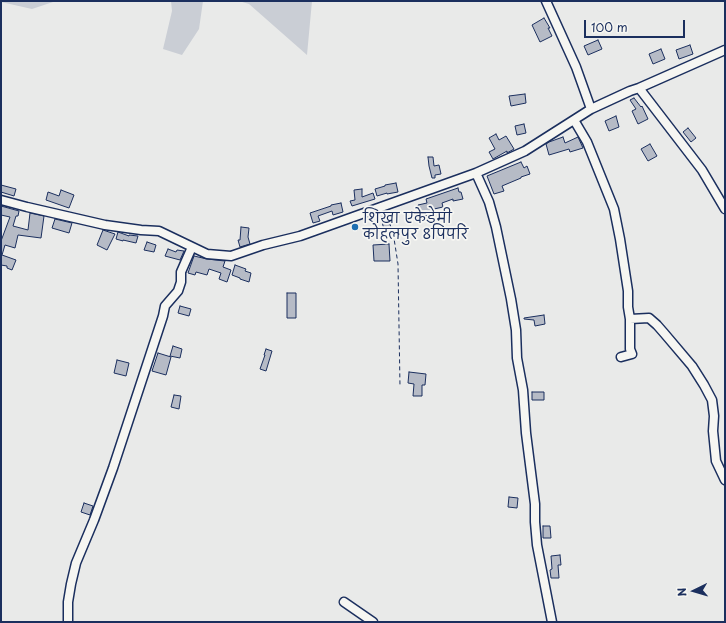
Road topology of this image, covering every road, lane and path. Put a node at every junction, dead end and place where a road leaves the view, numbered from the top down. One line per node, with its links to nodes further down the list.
1 (546, 1): 4 (street)
2 (725, 50): 3 (street)
3 (639, 88): 4 (street); 9 (street)
4 (591, 109): 5 (street)
5 (574, 120): 6 (street); 11 (street)
6 (476, 173): 8 (street); 18 (street)
7 (1, 200): 10 (street)
8 (389, 204): 10 (street); 13 (path)
9 (725, 209)
10 (192, 247): 16 (street)
11 (630, 319): 12 (street); 14 (street)
12 (621, 357)
13 (400, 387)
14 (725, 480)
15 (344, 602): 17 (street)
16 (68, 622)
17 (373, 622)
18 (552, 622)

